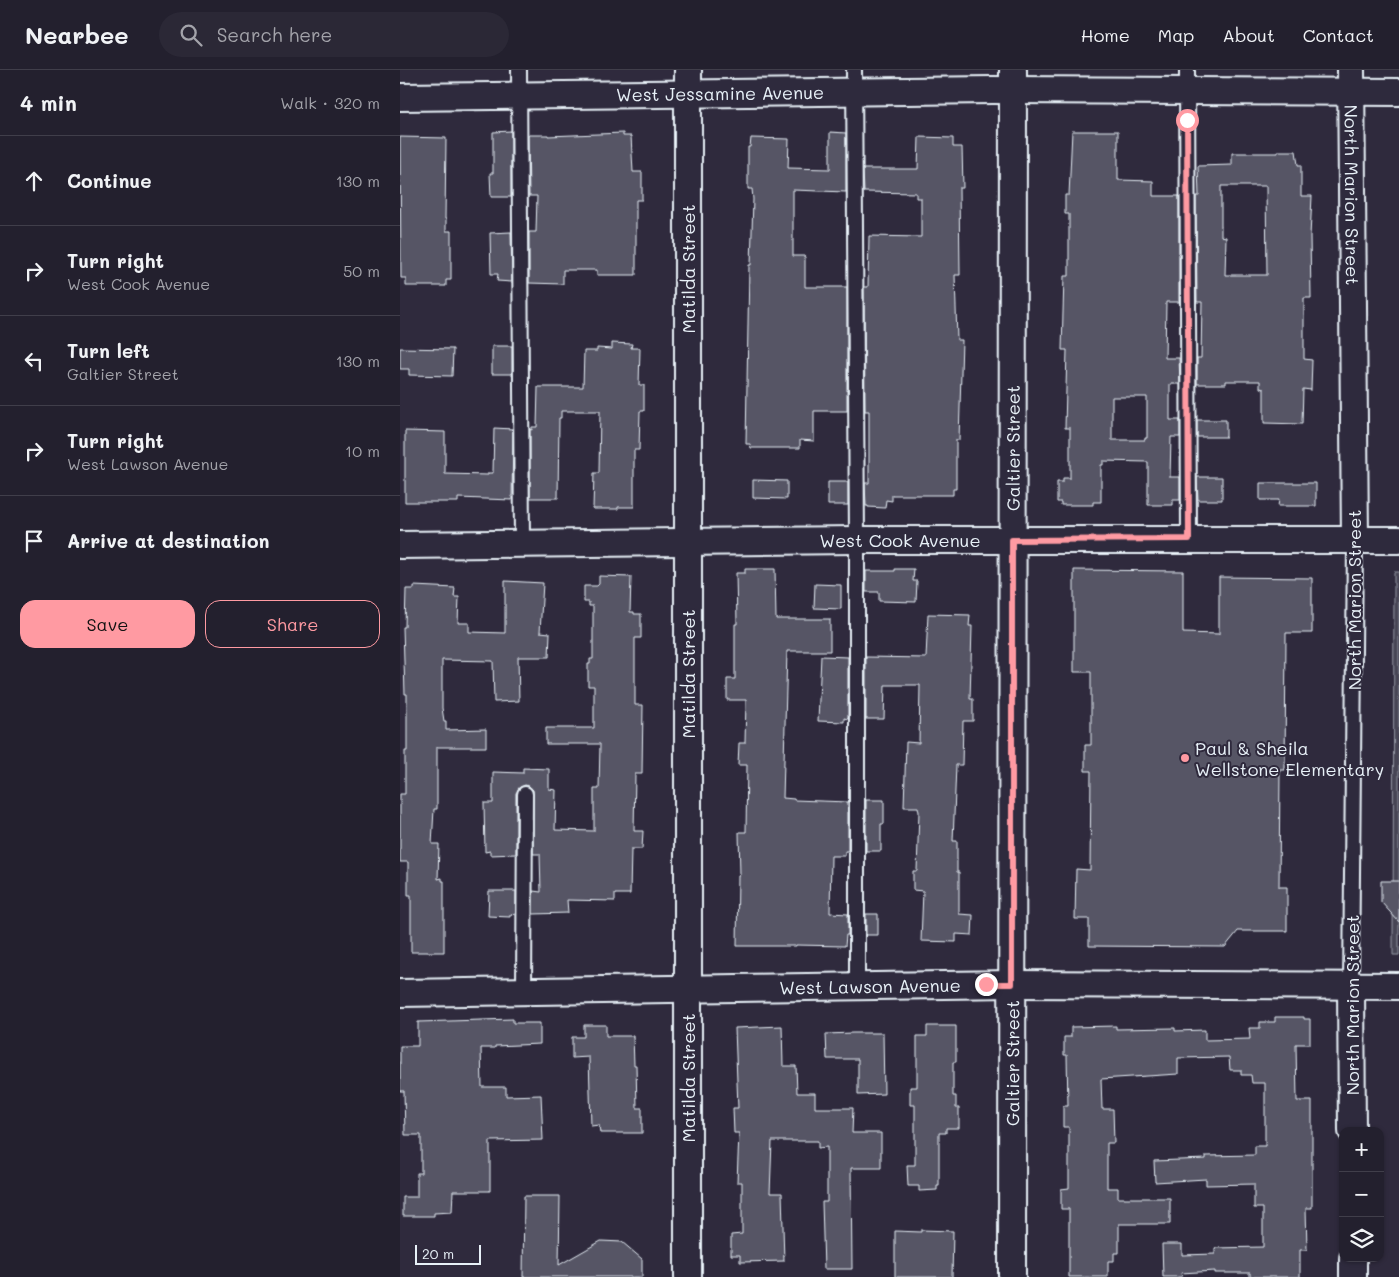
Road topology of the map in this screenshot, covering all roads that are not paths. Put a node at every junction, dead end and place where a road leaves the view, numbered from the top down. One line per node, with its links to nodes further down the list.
1 (854, 80): 2 (street, West Jessamine Avenue); 6 (street, West Jessamine Avenue); 10 (lane)
2 (1013, 80): 3 (street, West Jessamine Avenue); 11 (street, Galtier Street)
3 (1187, 81): 4 (street, West Jessamine Avenue); 9 (lane)
4 (1351, 81): 7 (street, West Jessamine Avenue); 12 (street, North Marion Street)
5 (518, 82): 6 (street, West Jessamine Avenue); 8 (street, West Jessamine Avenue); 15 (lane)
6 (688, 82): 14 (street, Matilda Street)
7 (1399, 92)
8 (400, 97)
9 (1189, 539): 11 (street, West Cook Avenue); 12 (street, West Cook Avenue)
10 (857, 540): 11 (street, West Cook Avenue); 14 (street, West Cook Avenue); 19 (lane)
11 (1012, 540): 18 (street, Galtier Street)
12 (1355, 540): 13 (street, West Cook Avenue); 20 (lane, North Marion Street)
13 (1399, 540)
14 (688, 542): 15 (street, West Cook Avenue); 22 (street, Matilda Street)
15 (522, 544): 16 (street, West Cook Avenue)
16 (400, 545)
17 (525, 794): 23 (lane)
18 (1012, 984): 19 (street, West Lawson Avenue); 20 (street, West Lawson Avenue); 28 (street, Galtier Street)
19 (857, 986): 22 (street, West Lawson Avenue)
20 (1352, 986): 21 (street, West Lawson Avenue); 25 (street, North Marion Street)
21 (1399, 986)
22 (689, 989): 23 (street, West Lawson Avenue); 27 (street, Matilda Street)
23 (524, 992): 24 (street, West Lawson Avenue)
24 (400, 993)
25 (1352, 1127)
26 (1353, 1262): 29 (street)
27 (688, 1277)
28 (1012, 1277)
29 (1353, 1277)

